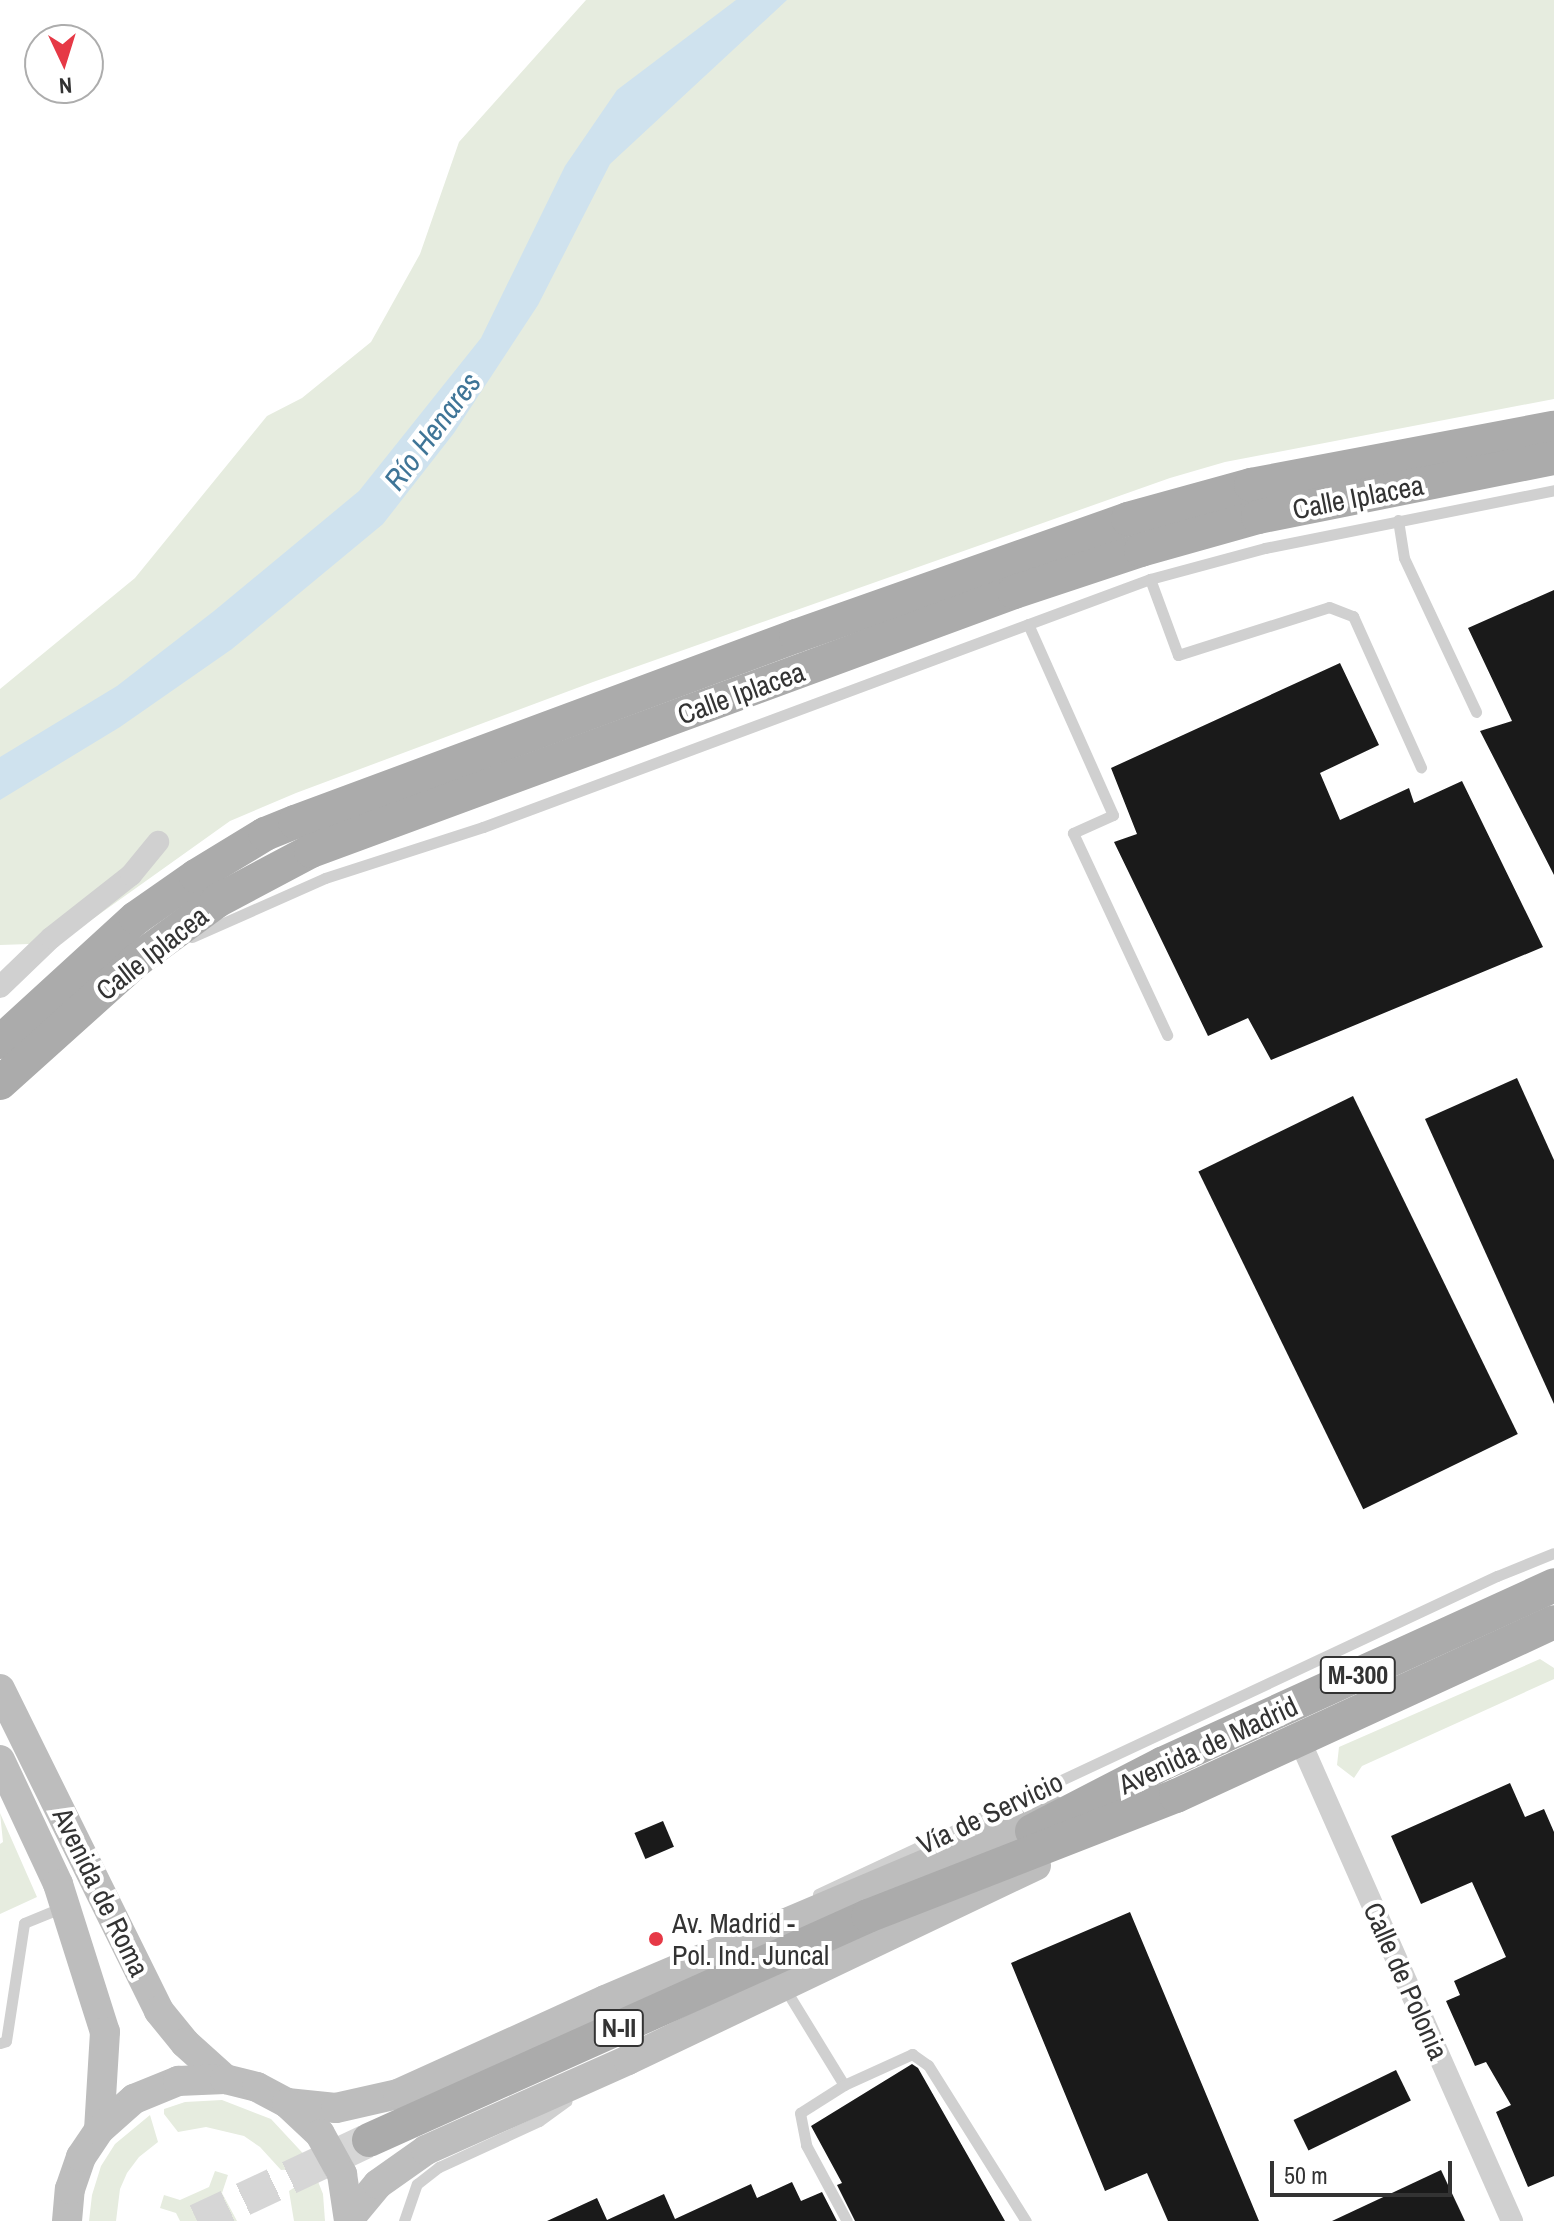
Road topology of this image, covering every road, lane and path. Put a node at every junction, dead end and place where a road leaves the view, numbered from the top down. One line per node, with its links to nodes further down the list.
1 (1554, 428): 13 (main road, Calle Iplacea)
2 (1554, 458): 10 (main road, Calle Iplacea)
3 (1554, 490): 4 (lane)
4 (1398, 520): 5 (lane); 7 (lane)
5 (1150, 579): 6 (lane); 8 (lane)
6 (1028, 624): 10 (lane); 12 (lane)
7 (1476, 712)
8 (1421, 767)
9 (158, 842): 11 (street)
10 (137, 960): 14 (main road, Calle Iplacea)
11 (0, 987)
12 (1167, 1035)
13 (0, 1042)
14 (0, 1083)
15 (1554, 1553): 26 (lane, Vía de Servicio / M-300)
16 (1554, 1585): 21 (main road, Avenida de Madrid / M-300)
17 (1551, 1627): 19 (main road, Avenida de Madrid / M-300)
18 (0, 1689): 29 (street, Avenida de Roma / M-300)
19 (1300, 1741): 22 (main road, Avenida de Madrid / M-300); 39 (street, Calle de Polonia)
20 (0, 1760): 23 (street, Avenida de Roma / M-300)
21 (1162, 1764): 24 (main road, Avenida de Madrid / N-II); 26 (street, M-300)
22 (1176, 1796): 24 (main road, Avenida de Madrid / N-II); 25 (street, M-300)
23 (65, 1906): 27 (lane); 32 (street, Avenida de Roma / M-300)
24 (868, 1916): 33 (main road, Avenida de Madrid / N-II)
25 (784, 1987): 28 (street, M-300); 30 (lane)
26 (605, 2000): 31 (street, M-300)
27 (0, 2043)
28 (628, 2060): 34 (street, M-300); 36 (lane)
29 (225, 2079): 31 (street, M-300); 32 (street, M-300)
30 (844, 2085): 37 (lane); 38 (lane)
31 (287, 2103): 34 (street, M-300)
32 (99, 2130): 35 (street, M-300)
33 (369, 2140)
34 (349, 2220)
35 (67, 2221)
36 (404, 2221)
37 (847, 2221)
38 (1026, 2221)
39 (1512, 2221)

